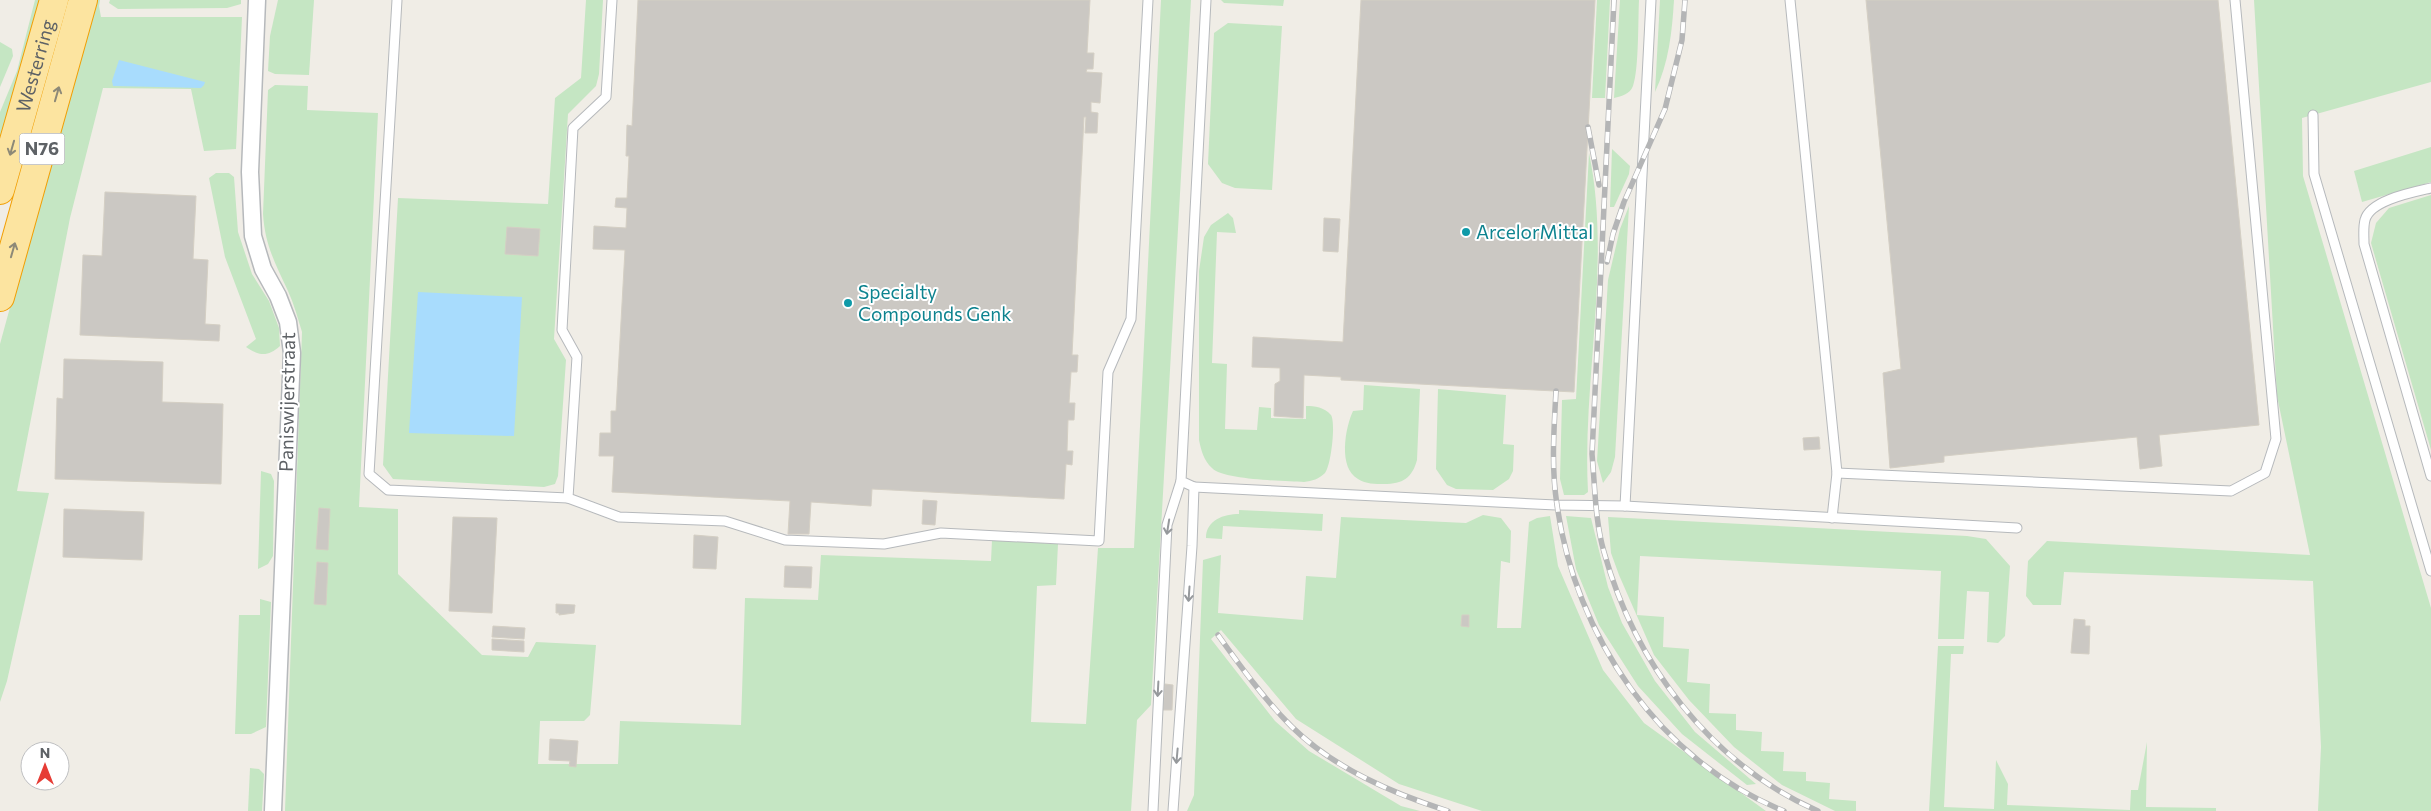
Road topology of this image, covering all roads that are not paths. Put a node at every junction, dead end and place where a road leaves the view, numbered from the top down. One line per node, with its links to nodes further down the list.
1 (54, 0): 13 (highway, Westerring / N76, one-way to 13)
2 (83, 0): 14 (highway, Westerring / N76, one-way to 2)
3 (257, 0): 24 (street, Paniswijerstraat)
4 (397, 0): 19 (lane)
5 (612, 0): 19 (lane)
6 (1148, 0): 19 (lane)
7 (1206, 0): 17 (lane)
8 (1651, 0): 20 (lane)
9 (1790, 0): 15 (lane)
10 (2235, 0): 15 (lane)
11 (2313, 115): 23 (lane)
12 (2431, 188): 16 (lane)
13 (0, 190)
14 (0, 297)
15 (1838, 473): 21 (lane)
16 (2431, 476)
17 (1181, 480): 18 (lane); 25 (lane, one-way to 25)
18 (1194, 487): 20 (lane); 26 (lane, one-way to 26)
19 (568, 498)
20 (1626, 506): 21 (lane)
21 (1832, 518): 22 (lane)
22 (2017, 528)
23 (2431, 570)
24 (273, 811)
25 (1153, 811)
26 (1173, 811)

